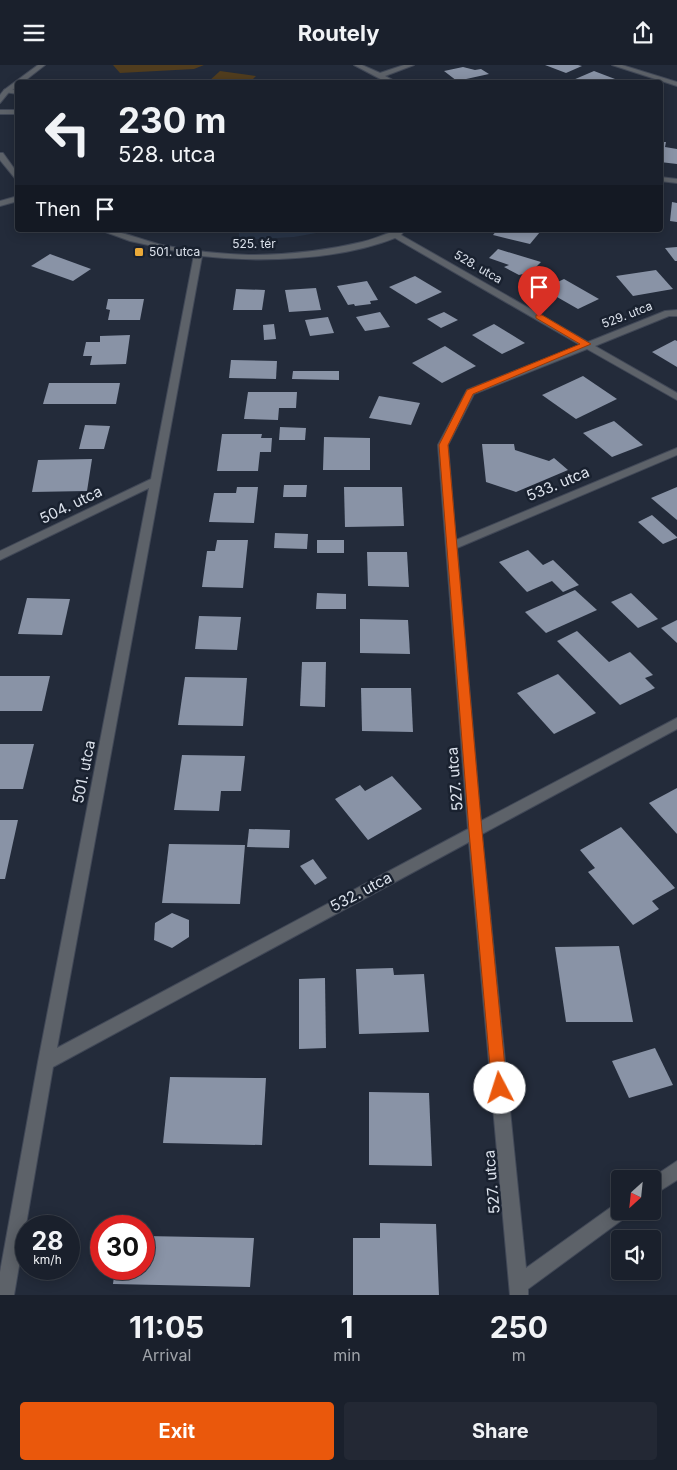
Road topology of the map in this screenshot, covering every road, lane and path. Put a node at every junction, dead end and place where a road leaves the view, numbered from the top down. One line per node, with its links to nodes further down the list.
1 (42, 65): 7 (street)
2 (357, 65): 5 (street)
3 (411, 65): 5 (street)
4 (615, 65): 9 (street)
5 (381, 75): 8 (street)
6 (677, 77): 11 (street)
7 (21, 80)
8 (390, 80)
9 (660, 80)
10 (663, 81): 11 (street)
11 (666, 82): 13 (street)
12 (15, 84): 14 (street)
13 (677, 84)
14 (6, 91): 15 (street); 16 (street)
15 (15, 92)
16 (0, 101)
17 (0, 112): 18 (street)
18 (15, 112)
19 (0, 155): 20 (street)
20 (15, 176)
21 (663, 179): 22 (street)
22 (677, 181)
23 (15, 199): 24 (street)
24 (0, 204)
25 (112, 232): 27 (street, 525. tér)
26 (400, 232): 27 (street, 525. tér); 29 (street, 528. utca)
27 (198, 255): 32 (street, 501. utca)
28 (677, 313): 29 (street, 529. utca)
29 (587, 344): 30 (street, 528. utca); 33 (street, 527. utca)
30 (677, 397)
31 (677, 451): 33 (street, 533. utca)
32 (155, 481): 34 (street, 504. utca); 37 (street, 501. utca)
33 (452, 546): 36 (street, 527. utca)
34 (0, 556)
35 (677, 723): 36 (street, 532. utca)
36 (476, 831): 37 (street, 532. utca); 41 (street, 527. utca)
37 (46, 1062): 42 (street, 501. utca)
38 (677, 1170): 39 (street)
39 (661, 1182)
40 (611, 1218): 41 (street)
41 (519, 1290)
42 (5, 1295)

